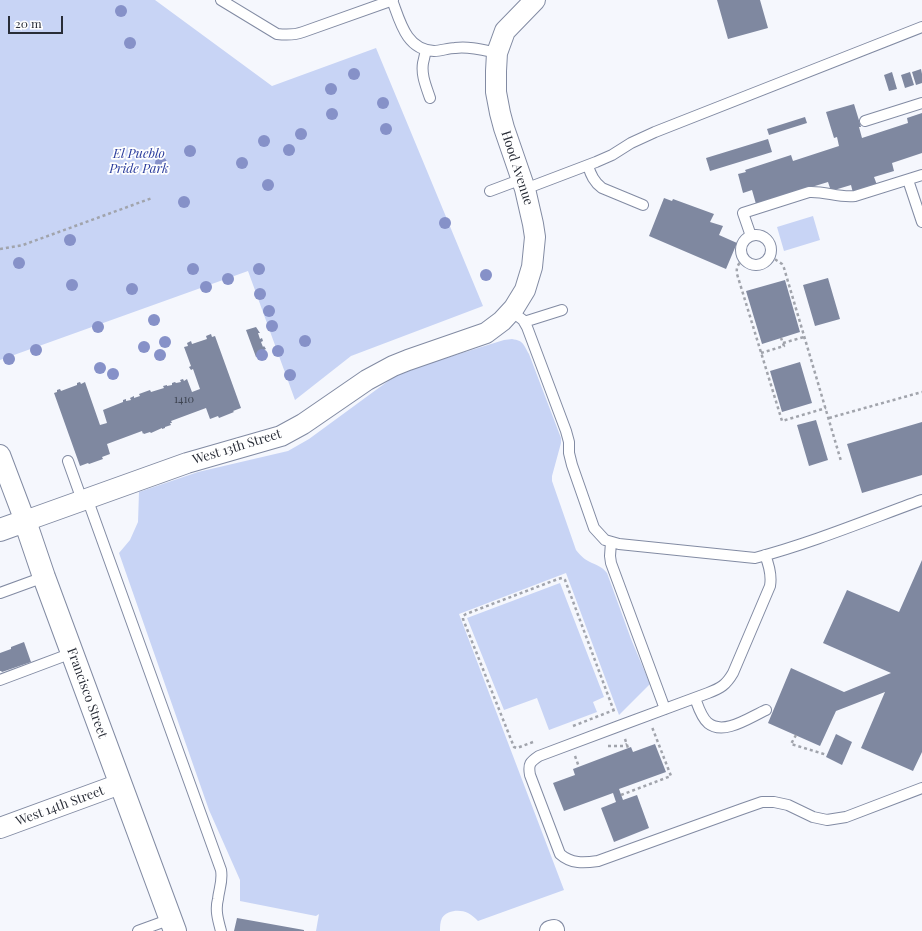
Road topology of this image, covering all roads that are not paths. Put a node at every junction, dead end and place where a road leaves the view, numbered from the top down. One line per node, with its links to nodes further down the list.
1 (221, 0): 2 (lane)
2 (392, 0): 5 (lane)
3 (535, 0): 6 (street, Hood Avenue)
4 (922, 27): 10 (lane)
5 (426, 50): 6 (lane); 7 (lane)
6 (497, 53): 13 (street, Hood Avenue)
7 (430, 98)
8 (922, 103): 9 (lane)
9 (865, 121)
10 (588, 166): 13 (lane); 15 (lane)
11 (922, 175): 12 (lane)
12 (908, 180): 16 (lane); 17 (lane)
13 (523, 184): 14 (lane); 19 (street, Hood Avenue)
14 (490, 191)
15 (643, 206)
16 (922, 222)
17 (751, 236): 17 (lane)
18 (562, 310): 19 (lane)
19 (517, 317): 20 (street, Hood Avenue); 27 (lane)
20 (486, 333): 23 (street, West 13th Street)
21 (0, 455): 25 (street, Francisco Street)
22 (68, 461): 23 (lane)
23 (85, 499): 25 (street, West 13th Street); 41 (lane)
24 (922, 500): 28 (lane)
25 (25, 521): 26 (street, West 13th Street); 29 (street, Francisco Street)
26 (0, 530)
27 (611, 542): 28 (lane); 34 (lane)
28 (765, 555): 33 (lane)
29 (44, 577): 30 (lane); 31 (street, Francisco Street)
30 (0, 593)
31 (72, 653): 32 (lane); 36 (street, Francisco Street)
32 (0, 680)
33 (695, 698): 34 (lane); 35 (lane)
34 (665, 709): 37 (lane)
35 (766, 710)
36 (120, 784): 38 (street, West 14th Street); 39 (street, Francisco Street)
37 (922, 788)
38 (0, 828)
39 (173, 925): 40 (lane)
40 (138, 931)
41 (221, 931)

